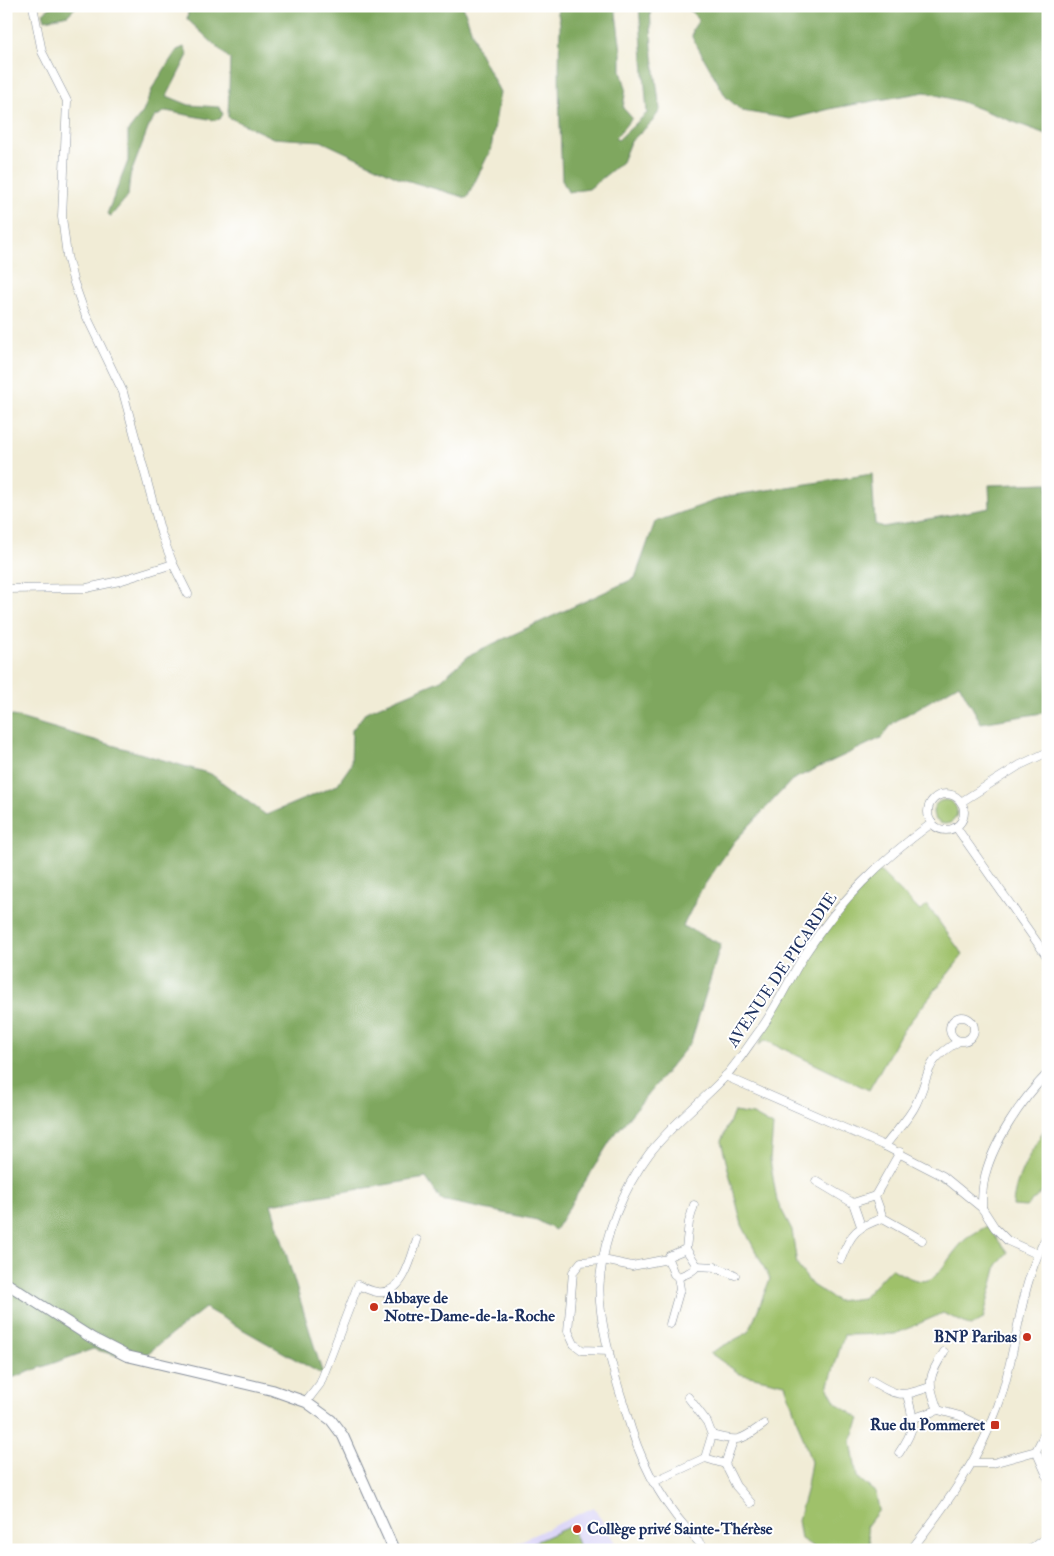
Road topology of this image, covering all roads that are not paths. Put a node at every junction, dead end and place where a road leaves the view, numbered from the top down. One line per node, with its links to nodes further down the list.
1 (33, 6): 2 (street)
2 (173, 564): 3 (street); 4 (street)
3 (6, 589)
4 (188, 594)
5 (1048, 752): 6 (street)
6 (961, 802): 7 (street); 8 (street)
7 (932, 822): 8 (street); 12 (street, AVENUE DE PICARDIE)
8 (956, 827): 9 (street)
9 (1048, 958)
10 (959, 1041): 13 (street)
11 (1048, 1073): 19 (street)
12 (725, 1076): 13 (street); 29 (street, AVENUE DE PICARDIE)
13 (885, 1146): 14 (street)
14 (900, 1152): 16 (street); 19 (street)
15 (816, 1181): 17 (street)
16 (875, 1196): 17 (street); 20 (street)
17 (853, 1203): 21 (street)
18 (694, 1205): 25 (street)
19 (982, 1208): 26 (street)
20 (883, 1218): 21 (street); 24 (street)
21 (861, 1226): 28 (street)
22 (1048, 1234): 26 (street)
23 (417, 1240): 41 (street)
24 (922, 1240)
25 (686, 1249): 27 (street); 30 (street)
26 (1037, 1254): 46 (street)
27 (668, 1258): 29 (street); 32 (street)
28 (842, 1259)
29 (603, 1260): 35 (street, AVENUE DE PICARDIE); 35 (street)
30 (696, 1266): 31 (street); 32 (street)
31 (735, 1275)
32 (678, 1277): 34 (street)
33 (6, 1283): 41 (street)
34 (670, 1324)
35 (609, 1351): 55 (street, AVENUE DE PICARDIE)
36 (944, 1352): 38 (street)
37 (872, 1381): 39 (street)
38 (930, 1387): 39 (street); 42 (street)
39 (907, 1395): 43 (street)
40 (688, 1397): 47 (street)
41 (306, 1402): 58 (street)
42 (938, 1410): 43 (street); 46 (street)
43 (914, 1418): 50 (street)
44 (764, 1424): 48 (street)
45 (1048, 1427): 49 (street)
46 (988, 1430): 52 (street)
47 (712, 1435): 48 (street); 51 (street)
48 (733, 1441): 53 (street)
49 (1036, 1451): 52 (street); 54 (street)
50 (899, 1453)
51 (705, 1458): 53 (street); 55 (street)
52 (973, 1463): 60 (street)
53 (726, 1464): 56 (street)
54 (1048, 1478)
55 (653, 1482): 59 (street, AVENUE DE PICARDIE)
56 (751, 1503)
57 (1048, 1536): 61 (street)
58 (394, 1550)
59 (707, 1550)
60 (911, 1550)
61 (1029, 1550)

